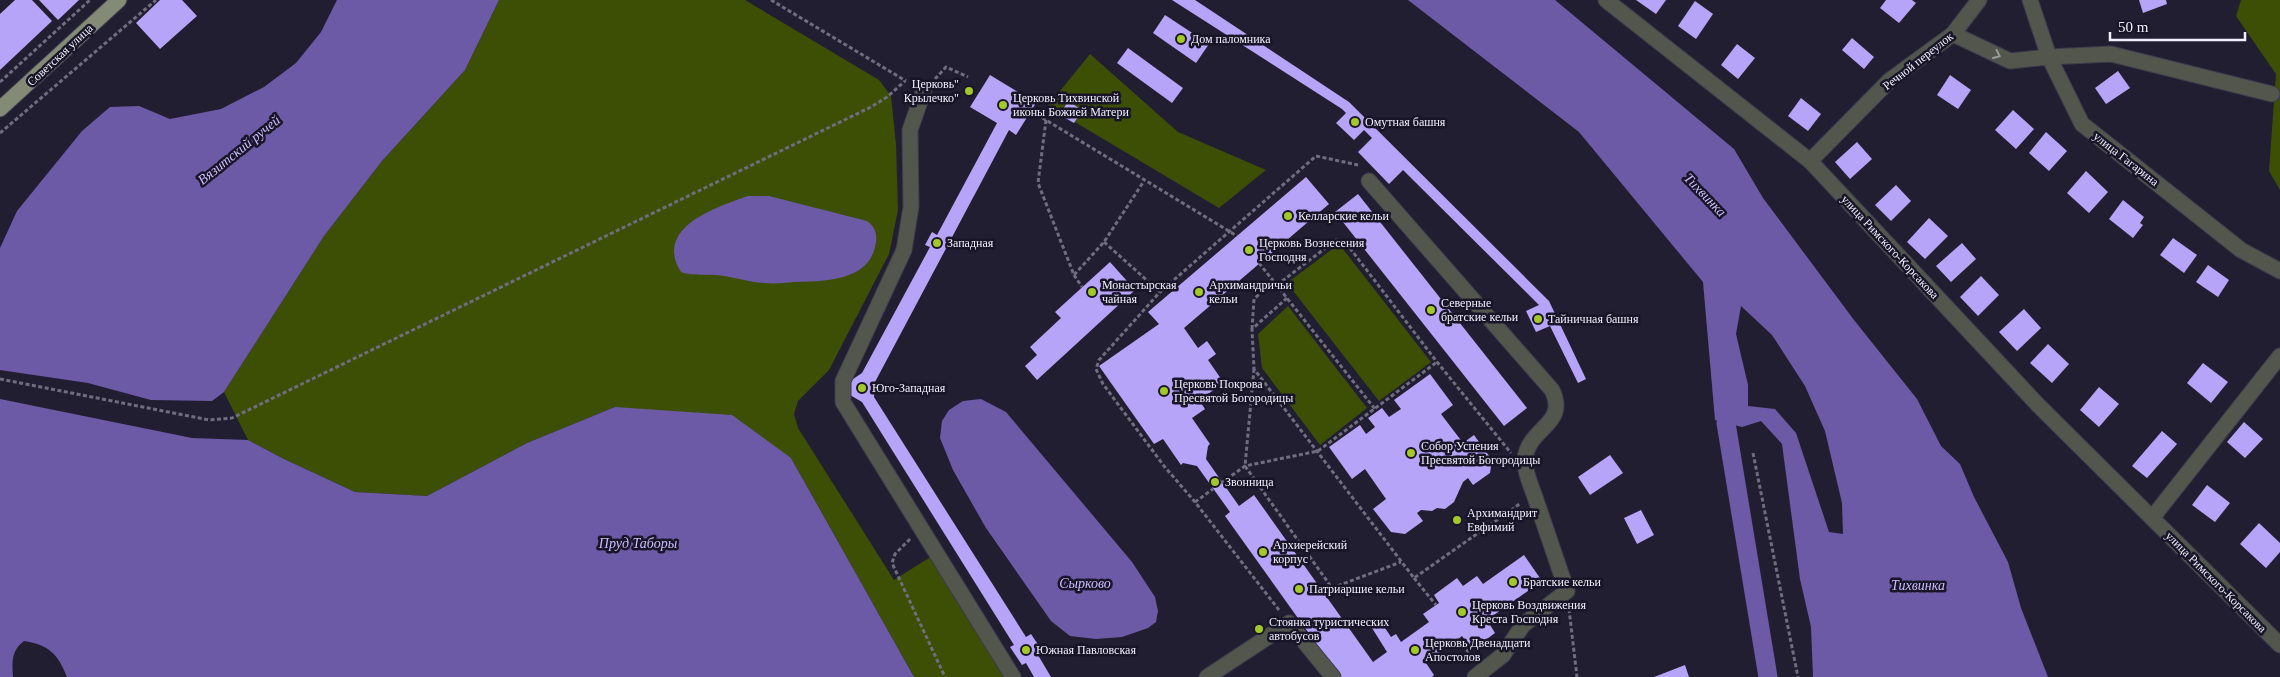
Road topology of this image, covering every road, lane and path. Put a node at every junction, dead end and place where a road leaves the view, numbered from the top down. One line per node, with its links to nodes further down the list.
1 (90, 0): 13 (path)
2 (119, 0): 16 (main road, Советская улица)
3 (156, 0): 19 (path)
4 (772, 0): 12 (path)
5 (1606, 0): 20 (street, улица Римского-Корсакова)
6 (1979, 0): 8 (street, Речной переулок)
7 (2030, 0): 9 (street, улица Гагарина)
8 (1953, 34): 9 (street, one-way to 9); 20 (street, Речной переулок)
9 (2049, 57): 15 (street); 28 (street, улица Гагарина)
10 (946, 67): 11 (path)
11 (968, 77)
12 (905, 81): 14 (path); 39 (path)
13 (0, 82)
14 (924, 90): 50 (street)
15 (2272, 94)
16 (0, 109)
17 (1031, 111): 18 (path)
18 (1046, 120): 23 (path); 29 (path)
19 (0, 134)
20 (1810, 161): 49 (street, улица Римского-Корсакова)
21 (1358, 165): 24 (path)
22 (1369, 180): 43 (street)
23 (1144, 181): 24 (path); 26 (path)
24 (1230, 231): 25 (path); 33 (path)
25 (1237, 236)
26 (1104, 242): 29 (path); 33 (path)
27 (1260, 263): 30 (path)
28 (2280, 271)
29 (1074, 275): 32 (path)
30 (1273, 281): 31 (path); 35 (path)
31 (1277, 285): 34 (path); 37 (path)
32 (1082, 287)
33 (1160, 292): 48 (path)
34 (1287, 298): 35 (path); 40 (path)
35 (1252, 329): 38 (path)
36 (2280, 356): 49 (street)
37 (1437, 362): 40 (path); 43 (path)
38 (1254, 369): 41 (path); 44 (path)
39 (0, 379)
40 (1375, 409): 41 (path)
41 (1318, 451): 44 (path); 51 (path)
42 (1753, 453): 64 (path)
43 (1525, 460): 47 (street)
44 (1245, 466): 45 (path); 51 (path)
45 (1221, 483)
46 (1213, 489): 48 (path)
47 (1534, 494): 52 (path); 53 (street)
48 (1194, 502): 55 (path)
49 (2152, 518): 57 (street, улица Римского-Корсакова)
50 (922, 527): 59 (path); 60 (street)
51 (1401, 562): 52 (path)
52 (1414, 578): 54 (path)
53 (1567, 591): 58 (street); 63 (path)
54 (1436, 605)
55 (1289, 622): 61 (street); 62 (street)
56 (1459, 639): 58 (path)
57 (2280, 645)
58 (1479, 674)
59 (945, 677)
60 (1013, 677)
61 (1208, 677)
62 (1333, 677)
63 (1576, 677)
64 (1798, 677)

